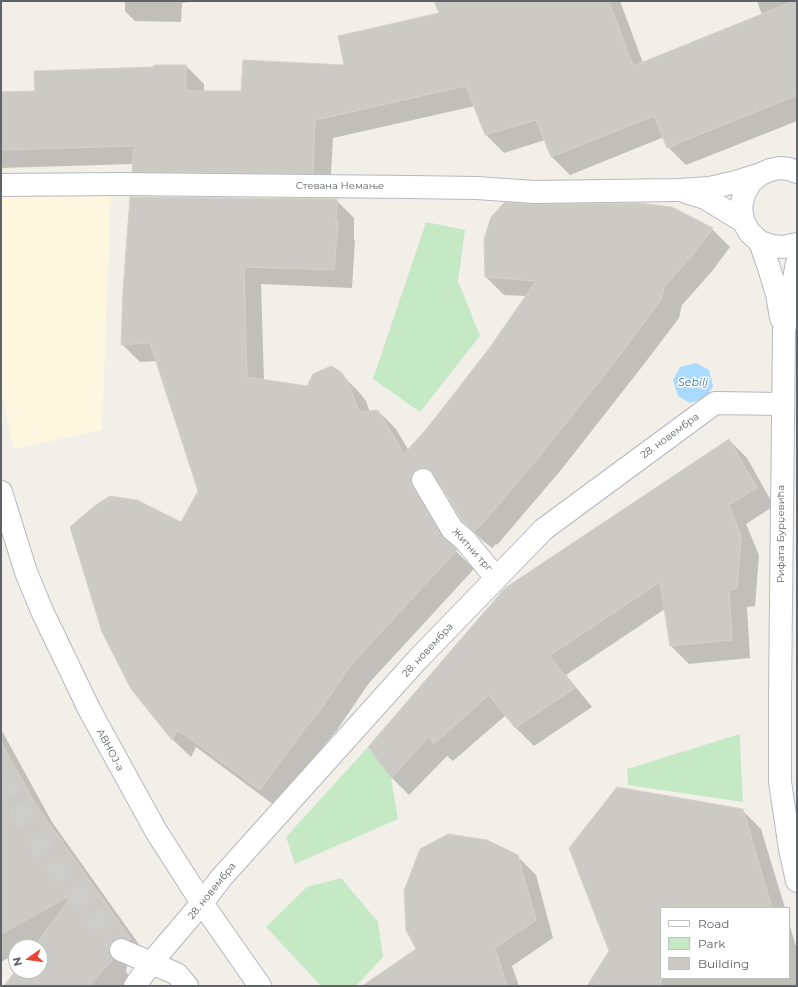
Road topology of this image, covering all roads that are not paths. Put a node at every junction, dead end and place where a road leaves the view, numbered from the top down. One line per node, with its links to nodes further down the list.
1 (794, 170): 2 (street, Стевана Немање)
2 (761, 174): 4 (street, Стевана Немање); 5 (street)
3 (1, 185): 4 (street, Стевана Немање)
4 (679, 190): 5 (street)
5 (743, 221): 6 (street)
6 (760, 242): 7 (street); 9 (street, Рифата Бурџевића)
7 (797, 244)
8 (797, 263): 9 (street, Рифата Бурџевића)
9 (784, 331): 10 (street, Рифата Бурџевића)
10 (782, 404): 13 (street, 28. новембра); 14 (street, Рифата Бурџевића)
11 (423, 480): 13 (street, Житни трг)
12 (1, 492): 16 (street, АВНОЈ-а)
13 (496, 578): 16 (street, 28. новембра)
14 (789, 740): 15 (street, Рифата Бурџевића)
15 (797, 881)
16 (202, 903): 18 (street, 28. новембра); 21 (street, АВНОЈ-а)
17 (121, 950): 18 (street)
18 (151, 963): 19 (street, 28. новембра); 20 (street)
19 (135, 986)
20 (187, 986)
21 (260, 986)

